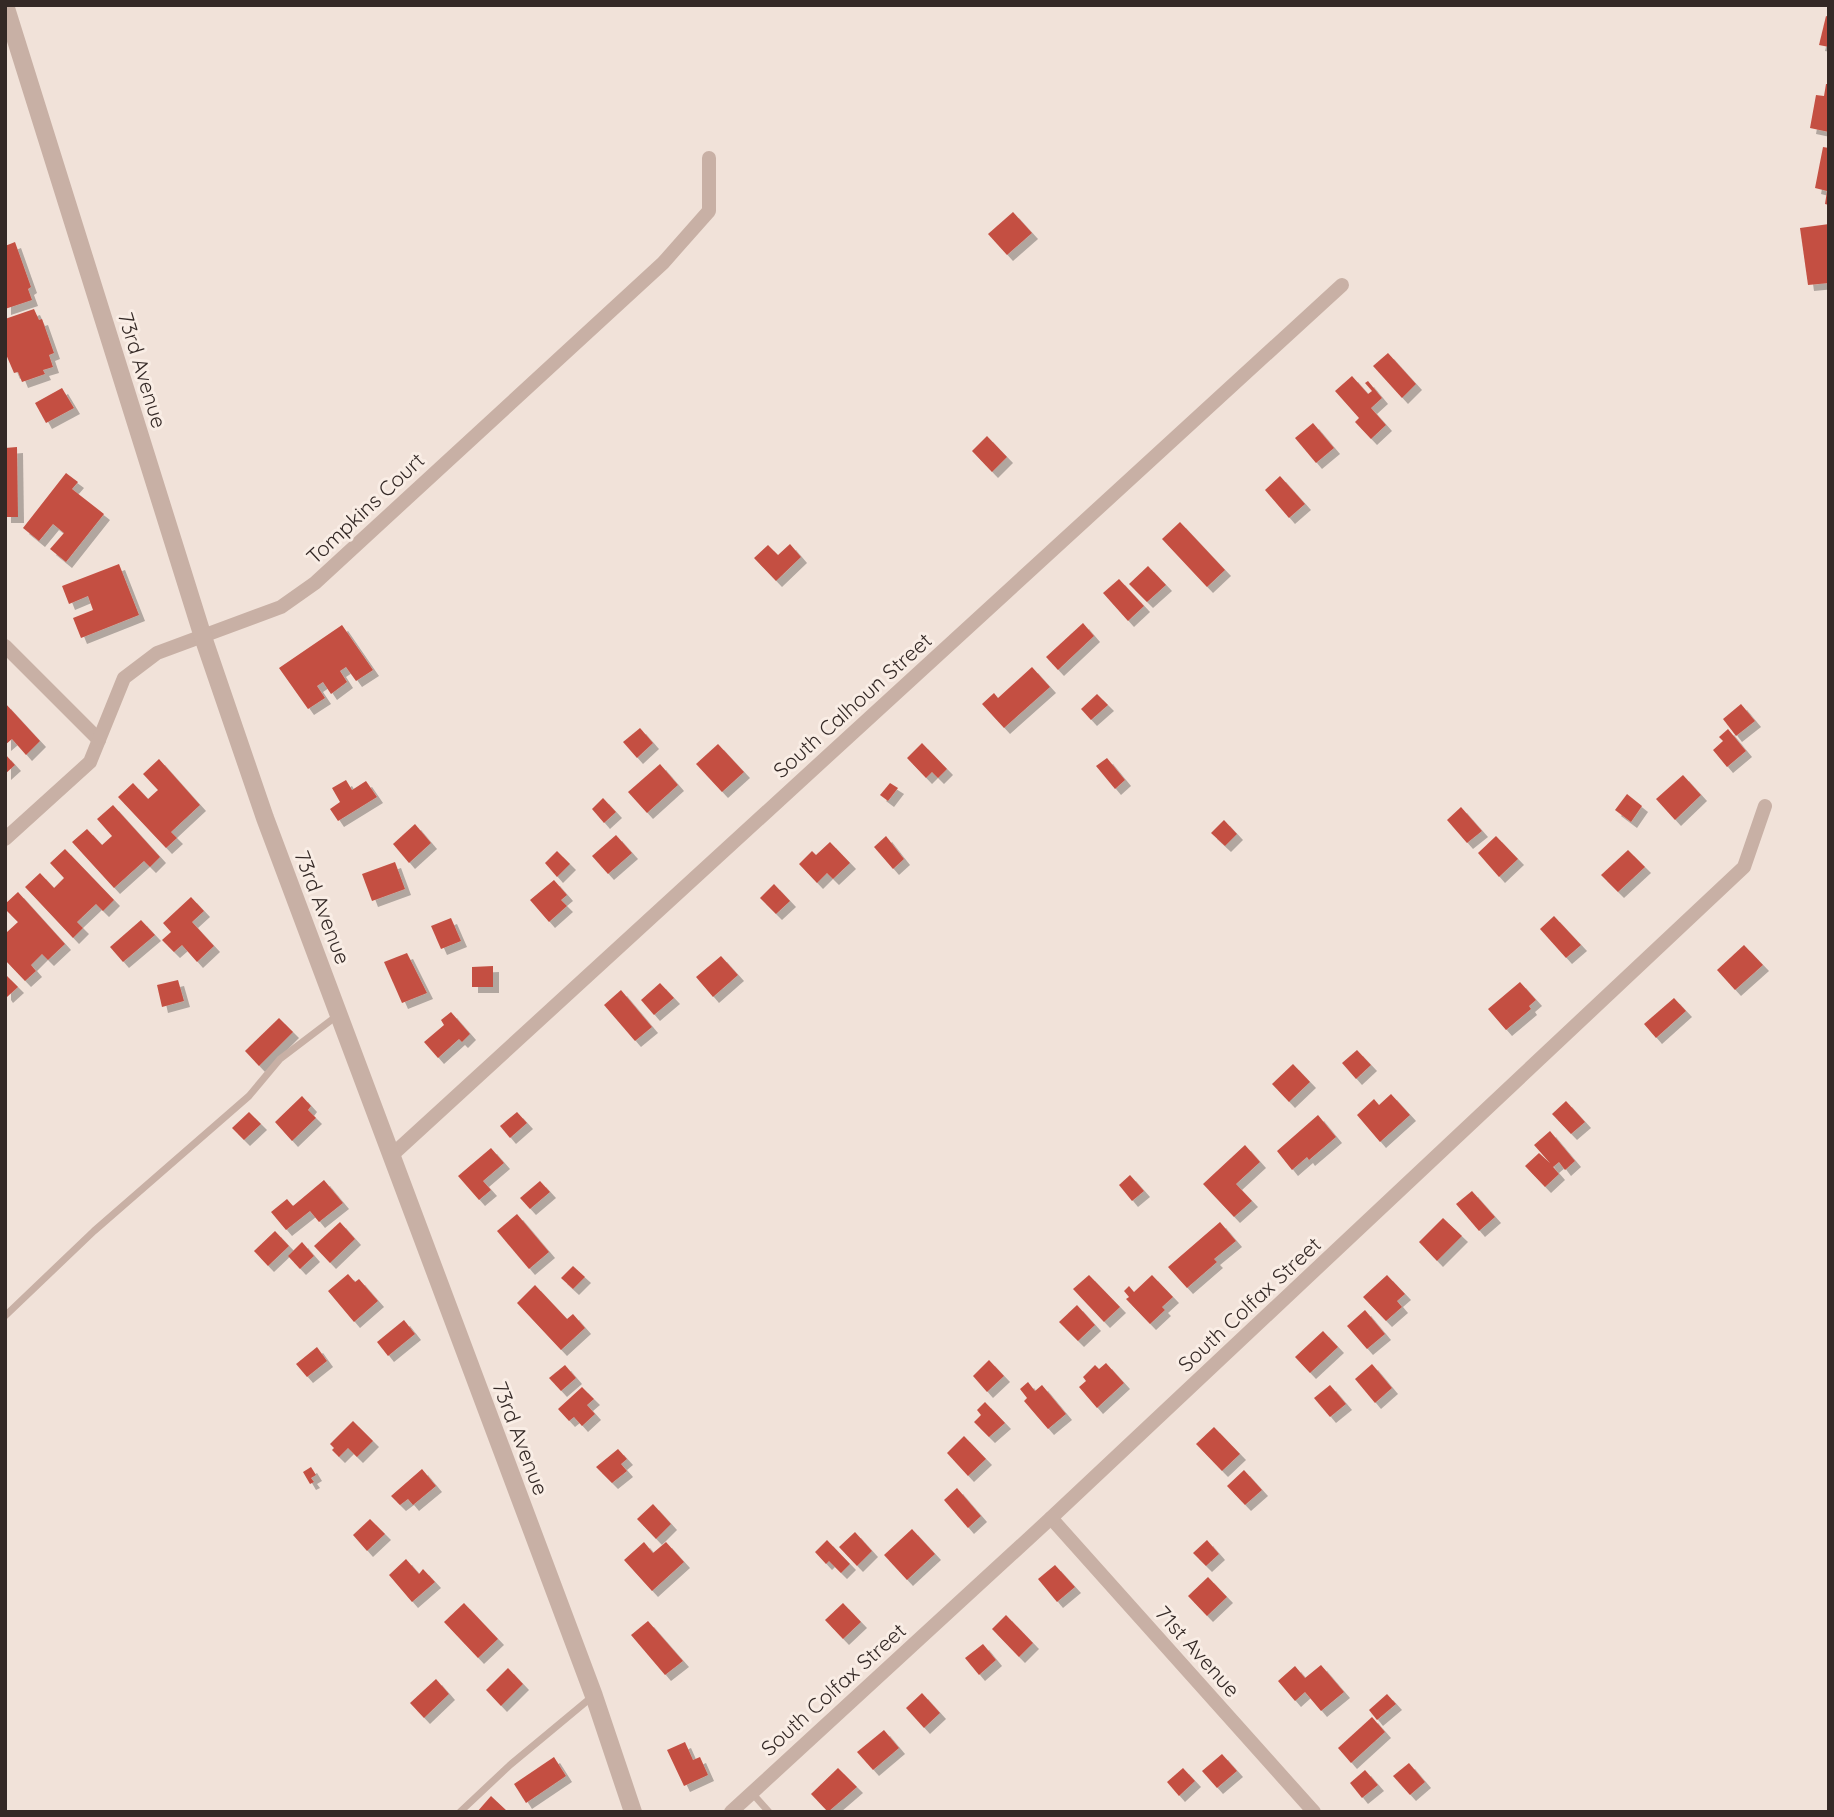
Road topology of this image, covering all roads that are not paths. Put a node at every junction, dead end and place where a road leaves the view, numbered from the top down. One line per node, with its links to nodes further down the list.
1 (5, 5): 4 (street, 73rd Avenue)
2 (709, 158): 4 (street, Tompkins Court)
3 (1342, 285): 10 (street, South Calhoun Street)
4 (203, 638): 6 (street, Tompkins Court); 9 (street, 73rd Avenue)
5 (5, 646): 6 (street)
6 (99, 740): 8 (street, Tompkins Court)
7 (1765, 806): 12 (street, South Colfax Street)
8 (5, 839)
9 (339, 1015): 10 (street, 73rd Avenue); 11 (lane)
10 (391, 1156): 13 (street, 73rd Avenue)
11 (5, 1316)
12 (1051, 1518): 14 (street, South Colfax Street); 19 (street, 71st Avenue)
13 (594, 1696): 15 (lane); 16 (street, 73rd Avenue)
14 (751, 1793): 17 (street, South Colfax Street); 18 (lane)
15 (460, 1812)
16 (633, 1812)
17 (731, 1812)
18 (769, 1812)
19 (1314, 1812)

